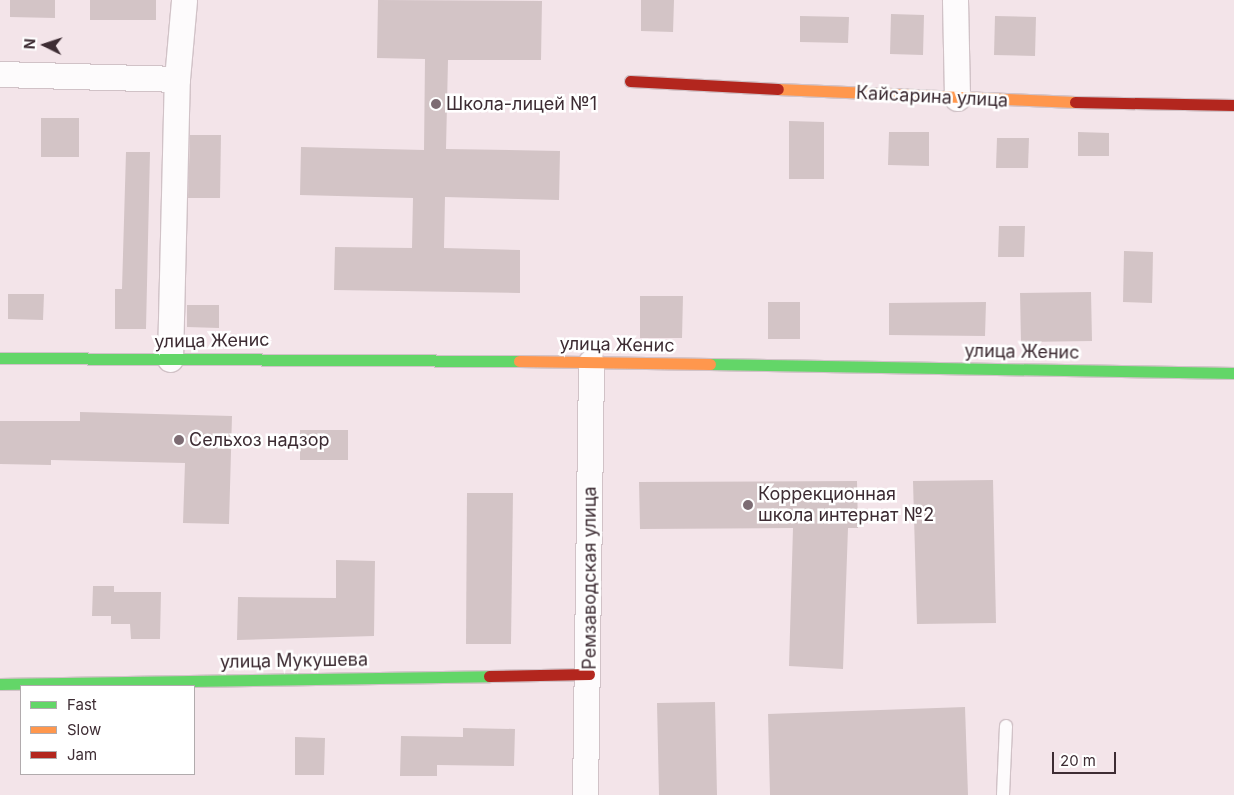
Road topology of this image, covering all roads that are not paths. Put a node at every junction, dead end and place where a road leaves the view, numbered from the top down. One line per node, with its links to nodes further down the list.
1 (184, 0): 4 (street)
2 (955, 0): 6 (street)
3 (0, 74): 4 (street)
4 (177, 79): 9 (street)
5 (630, 80): 6 (street, Кайсарина улица)
6 (957, 98): 7 (street, Кайсарина улица)
7 (1234, 105)
8 (0, 358): 9 (street, улица Женис)
9 (170, 359): 10 (street, улица Женис)
10 (591, 362): 11 (street, улица Женис); 12 (street, Ремзаводская улица)
11 (1234, 373)
12 (589, 674): 13 (street, улица Мукушева); 15 (street, Ремзаводская улица)
13 (0, 684)
14 (1006, 726): 16 (lane)
15 (585, 795)
16 (1003, 795)

